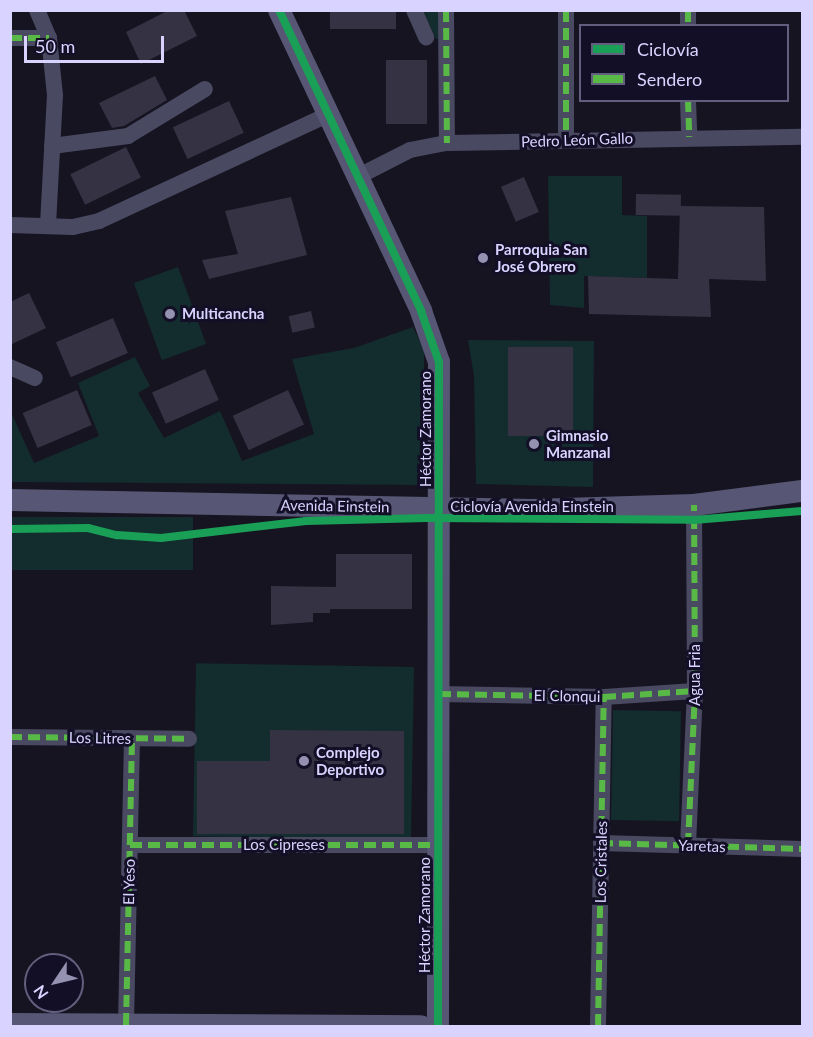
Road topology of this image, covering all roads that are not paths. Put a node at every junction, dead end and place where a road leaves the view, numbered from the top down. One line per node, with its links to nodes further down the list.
1 (37, 10): 8 (street)
2 (279, 10): 11 (street, Héctor Zamorano)
3 (414, 10): 6 (street)
4 (446, 10): 15 (street)
5 (566, 10): 14 (street)
6 (426, 37)
7 (10, 38): 8 (street)
8 (49, 38): 16 (street)
9 (205, 89): 16 (street)
10 (688, 102): 12 (street)
11 (329, 114): 17 (street, Héctor Zamorano); 19 (street)
12 (688, 137): 13 (street, Pedro León Gallo); 14 (street, Pedro León Gallo)
13 (802, 137)
14 (566, 140): 15 (street, Pedro León Gallo)
15 (447, 143): 17 (street, Pedro León Gallo)
16 (52, 146): 19 (street)
17 (359, 176): 25 (street, Héctor Zamorano)
18 (10, 225): 19 (street)
19 (48, 225)
20 (10, 367): 21 (street)
21 (35, 378)
22 (802, 491): 24 (street, Avenida Einstein)
23 (10, 500): 25 (street, Avenida Einstein)
24 (694, 505): 25 (street, Avenida Einstein); 26 (street, Agua Fria)
25 (440, 508): 27 (street, Héctor Zamorano)
26 (695, 691): 28 (street, El Clonqui); 35 (street, Agua Fria)
27 (439, 694): 28 (street, El Clonqui); 34 (street, Héctor Zamorano)
28 (604, 697): 32 (street, Los Cristales)
29 (10, 737): 30 (street, Los Litres)
30 (132, 738): 31 (street, Los Litres); 33 (street, El Yeso)
31 (189, 739)
32 (601, 843): 35 (street, Yaretas); 42 (street, Los Cristales)
33 (130, 845): 34 (street, Los Cipreses); 38 (street, El Yeso)
34 (439, 845): 41 (street, Héctor Zamorano)
35 (688, 846): 36 (street, Yaretas)
36 (802, 849)
37 (10, 1024): 39 (street)
38 (126, 1025): 39 (street); 40 (street)
39 (103, 1026)
40 (421, 1026)
41 (438, 1026)
42 (598, 1026)

